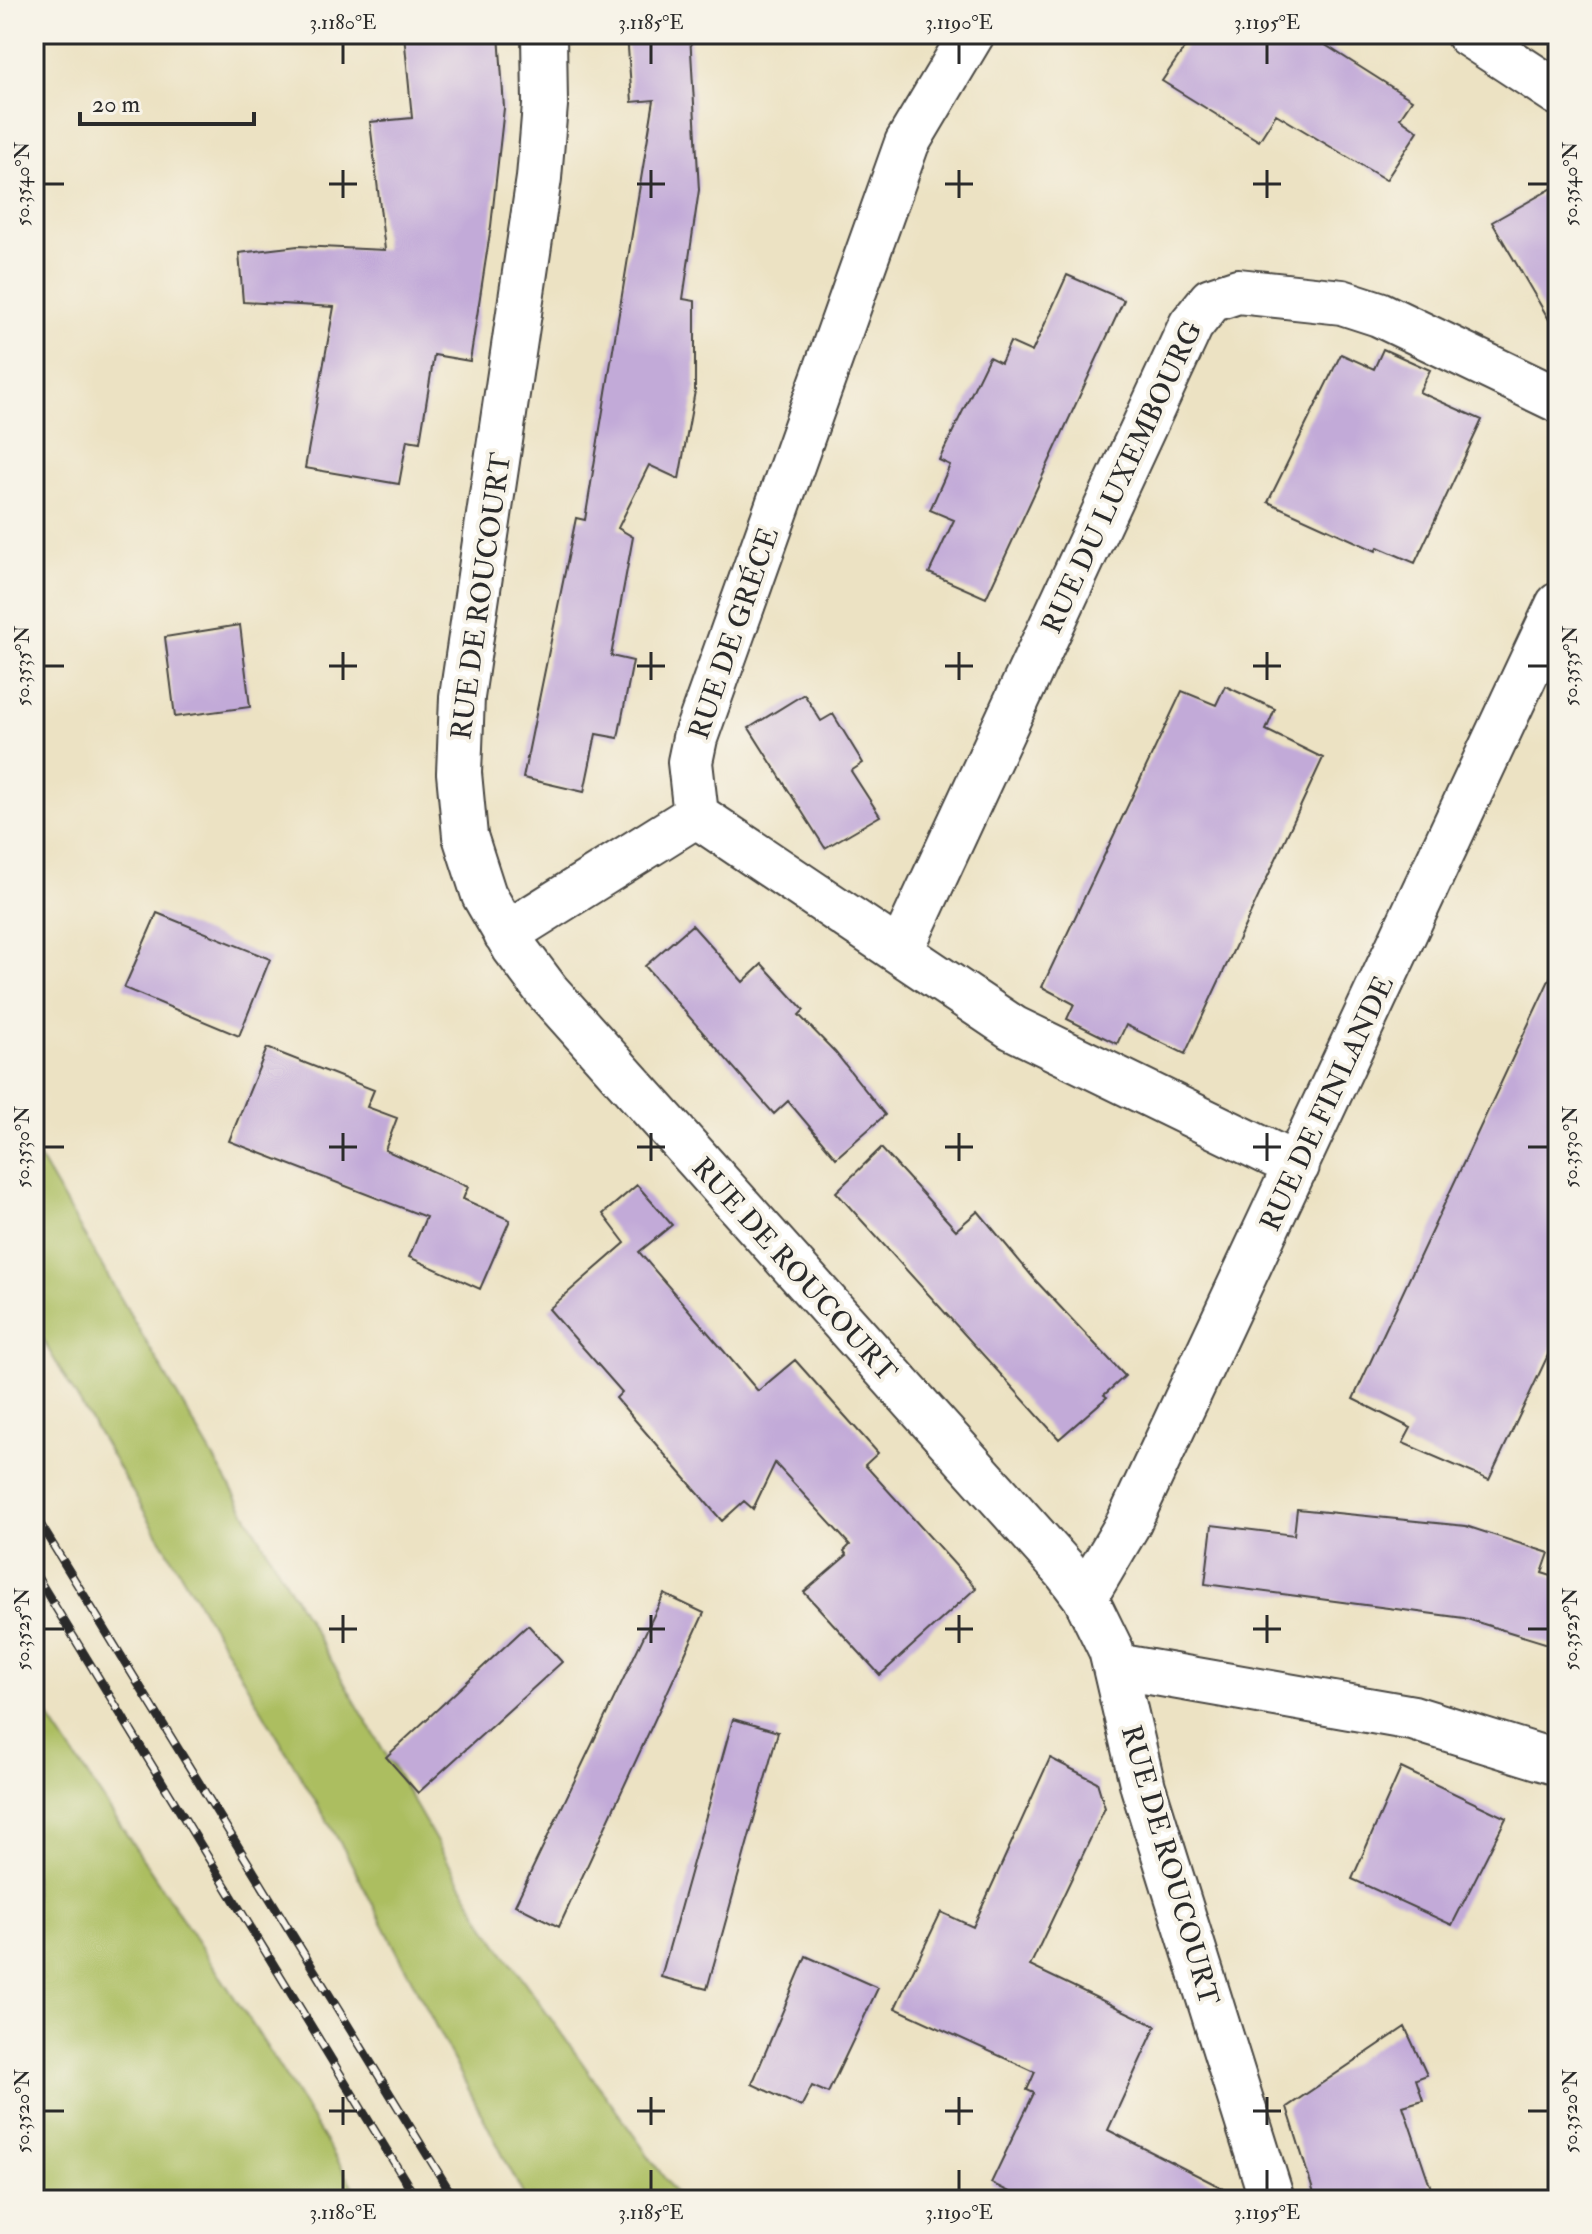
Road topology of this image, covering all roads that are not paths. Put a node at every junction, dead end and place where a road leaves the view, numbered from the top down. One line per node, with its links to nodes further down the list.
1 (544, 34): 8 (street, RUE DE ROUCOURT)
2 (972, 34): 7 (street, RUE DE GRÉCE)
3 (1468, 34): 4 (street)
4 (1558, 93)
5 (1558, 400): 9 (street, RUE DU LUXEMBOURG)
6 (1558, 605): 10 (street, RUE DE FINLANDE)
7 (696, 815): 8 (street); 9 (street)
8 (506, 934): 11 (street, RUE DE ROUCOURT)
9 (900, 952): 10 (street)
10 (1297, 1166): 11 (street, RUE DE FINLANDE)
11 (1085, 1597): 12 (street, RUE DE ROUCOURT)
12 (1116, 1666): 13 (street); 14 (street, RUE DE ROUCOURT)
13 (1558, 1763)
14 (1272, 2200)

